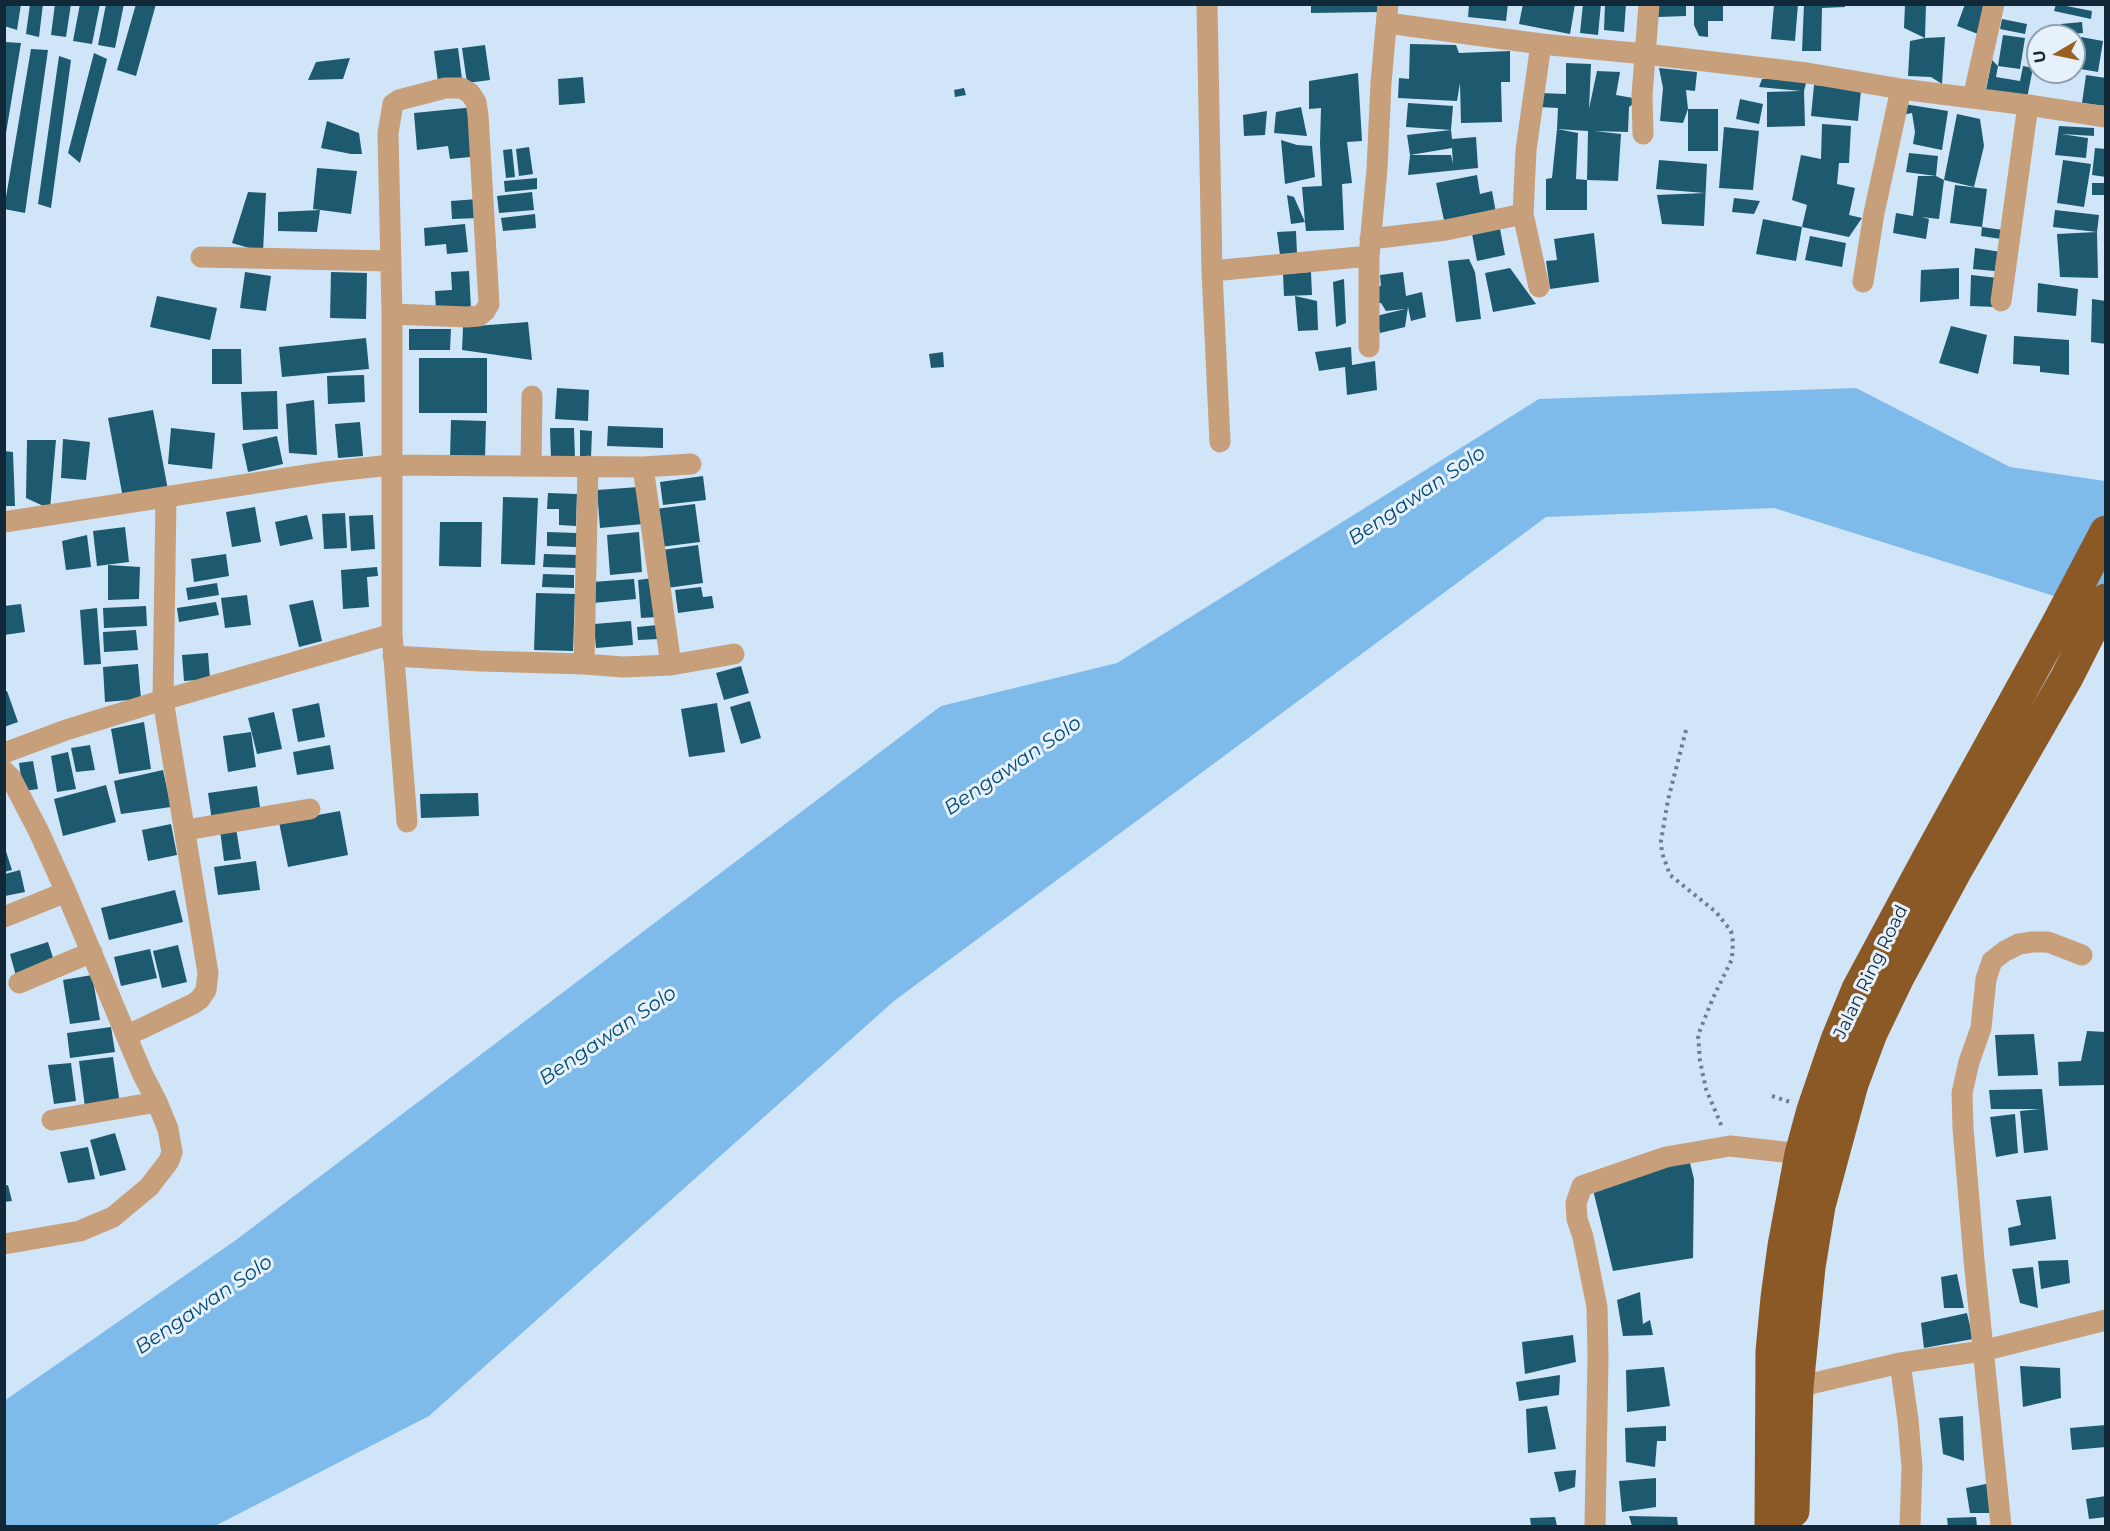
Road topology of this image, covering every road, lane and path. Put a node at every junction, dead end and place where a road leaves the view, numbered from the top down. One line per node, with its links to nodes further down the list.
1 (1207, 4): 16 (street)
2 (1649, 4): 6 (street)
3 (1994, 4): 8 (street)
4 (1387, 14): 5 (street); 13 (street)
5 (1540, 44): 6 (street); 12 (street)
6 (1645, 54): 7 (street); 11 (street)
7 (1901, 89): 8 (street); 17 (street)
8 (1973, 98): 9 (street)
9 (2028, 105): 10 (street); 19 (street)
10 (2106, 117)
11 (1643, 134)
12 (1523, 214): 13 (street); 18 (street)
13 (1370, 248): 16 (street); 21 (street)
14 (201, 257): 15 (street)
15 (391, 261): 20 (street); 20 (street)
16 (1212, 271): 23 (street)
17 (1863, 282)
18 (1539, 287)
19 (2001, 301)
20 (392, 314): 25 (street)
21 (1368, 347)
22 (532, 396): 26 (street)
23 (1220, 442)
24 (691, 464): 28 (street)
25 (391, 465): 26 (street); 29 (street); 33 (street)
26 (531, 466): 27 (street)
27 (588, 466): 28 (street); 36 (street)
28 (643, 467): 37 (street)
29 (166, 497): 30 (street); 38 (street)
30 (4, 522)
31 (2106, 532): 45 (highway, Jalan Ring Road)
32 (2106, 600): 45 (highway, Jalan Ring Road)
33 (392, 634): 35 (street); 38 (street)
34 (734, 654): 37 (street)
35 (393, 656): 36 (street); 43 (street)
36 (584, 664): 37 (street)
37 (671, 666)
38 (163, 700): 40 (street); 44 (street)
39 (1686, 730): 54 (path)
40 (4, 753)
41 (4, 771): 46 (street)
42 (310, 809): 44 (street)
43 (407, 822)
44 (186, 830): 51 (street)
45 (1943, 863): 55 (highway, Jalan Ring Road); 60 (highway, Jalan Ring Road)
46 (66, 892): 47 (street); 48 (street)
47 (4, 917)
48 (92, 952): 50 (street); 51 (street)
49 (2082, 955): 58 (street)
50 (19, 983)
51 (128, 1035): 52 (street)
52 (158, 1102): 53 (street); 56 (street)
53 (52, 1119)
54 (1730, 1146): 55 (street); 61 (street)
55 (1801, 1154): 62 (highway, Jalan Ring Road)
56 (4, 1244)
57 (2106, 1320): 58 (street)
58 (1982, 1351): 59 (street); 65 (street)
59 (1900, 1363): 60 (street); 64 (street)
60 (1797, 1387): 63 (highway, Jalan Ring Road)
61 (1595, 1527)
62 (1771, 1527)
63 (1793, 1527)
64 (1910, 1527)
65 (2001, 1527)

